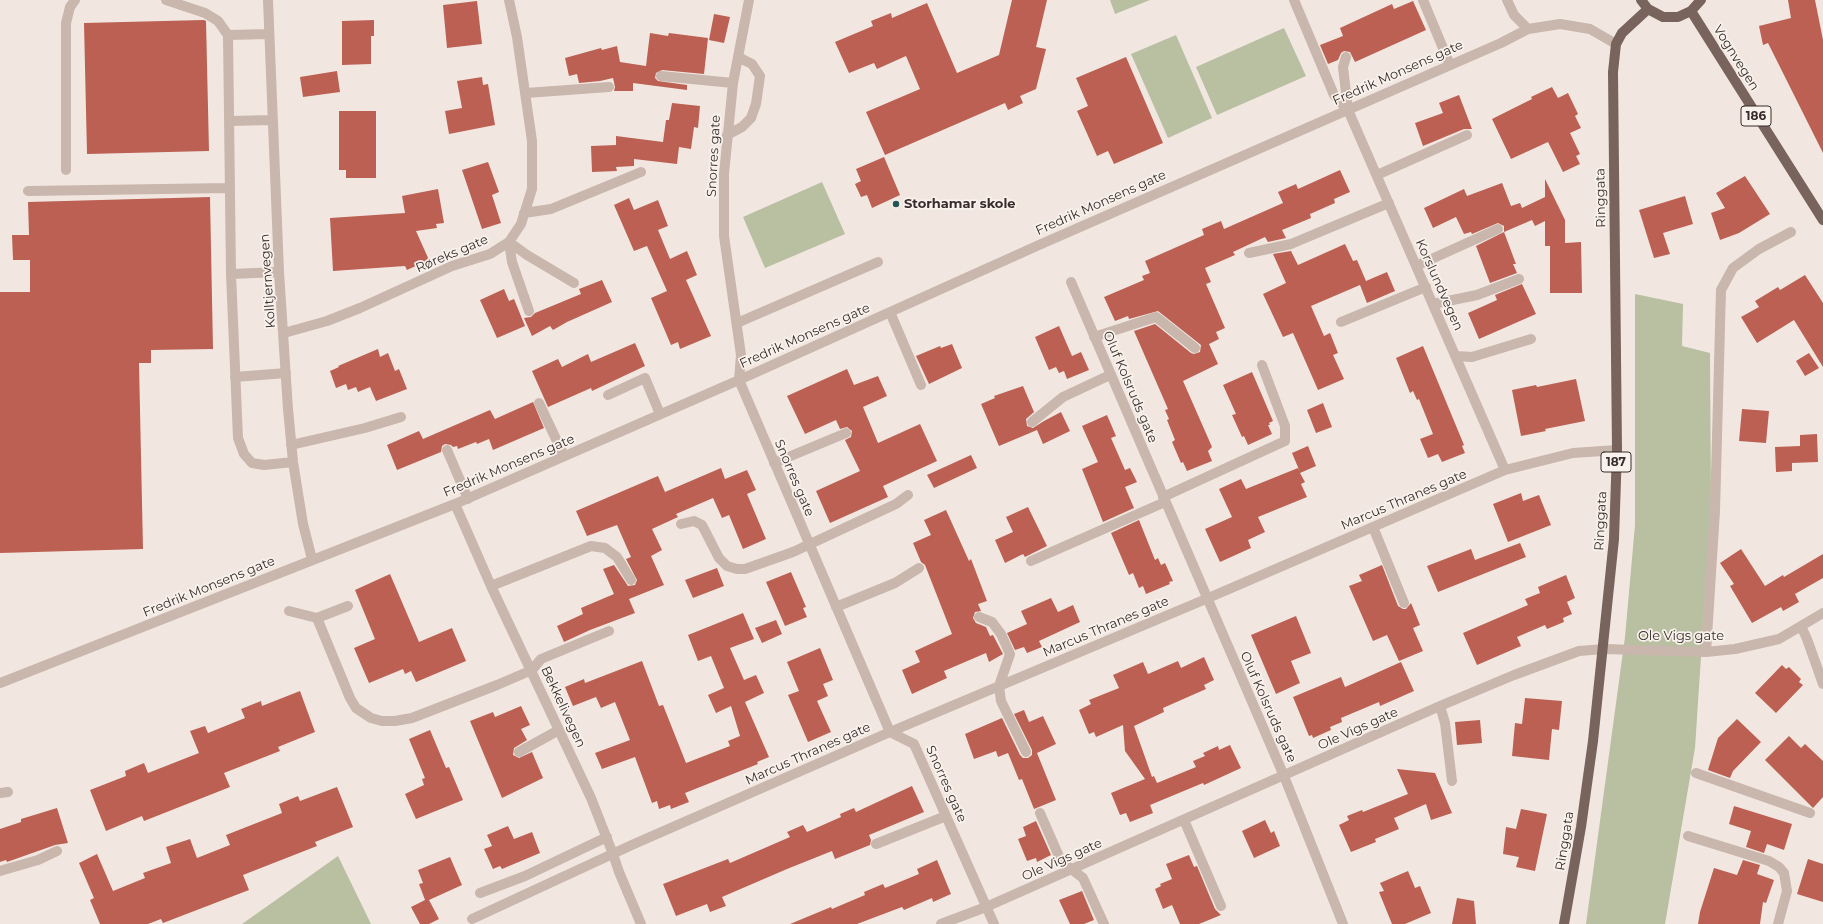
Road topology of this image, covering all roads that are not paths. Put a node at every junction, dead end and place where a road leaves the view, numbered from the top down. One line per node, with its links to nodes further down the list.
1 (75, 0): 29 (street)
2 (166, 0): 15 (street)
3 (268, 0): 14 (street, Kolltjernvegen)
4 (509, 0): 23 (street, Røreks gate)
5 (749, 0): 17 (street, Snorres gate)
6 (1294, 0): 24 (street)
7 (1423, 0): 19 (street)
8 (1507, 0): 13 (street)
9 (1641, 0): 11 (main road)
10 (1701, 0): 12 (main road)
11 (1648, 9): 12 (main road); 16 (main road, Ringgata / 187)
12 (1691, 11): 36 (main road, Vognvegen / 186)
13 (1528, 29): 16 (street, Fredrik Monsens gate); 19 (street, Fredrik Monsens gate)
14 (269, 34): 15 (street); 25 (street, Kolltjernvegen)
15 (228, 35): 26 (street)
16 (1616, 44): 73 (main road, Ringgata / 187)
17 (738, 57): 21 (street, Snorres gate); 27 (street)
18 (1346, 57): 24 (street)
19 (1450, 65): 24 (street, Fredrik Monsens gate)
20 (661, 76): 21 (street)
21 (733, 83): 27 (street, Snorres gate)
22 (610, 87): 23 (street)
23 (526, 94): 35 (street, Røreks gate)
24 (1348, 110): 31 (street, Korslundvegen); 51 (street, Fredrik Monsens gate)
25 (272, 120): 26 (street); 43 (street, Kolltjernvegen)
26 (230, 121): 32 (street)
27 (727, 135): 53 (street, Snorres gate)
28 (1467, 135): 31 (street)
29 (66, 170)
30 (641, 172): 35 (street)
31 (1377, 176): 34 (street, Korslundvegen)
32 (229, 188): 33 (street); 44 (street)
33 (28, 192)
34 (1389, 203): 40 (street); 42 (street, Korslundvegen)
35 (524, 213): 39 (street, Røreks gate)
36 (1823, 220)
37 (1498, 229): 42 (street)
38 (1791, 232): 101 (street)
39 (509, 242): 46 (street); 50 (street); 54 (street, Røreks gate)
40 (1249, 253)
41 (878, 262): 53 (street)
42 (1416, 266): 48 (street, Korslundvegen)
43 (279, 272): 44 (street); 54 (street, Kolltjernvegen)
44 (231, 274): 62 (street)
45 (1519, 279): 49 (street)
46 (574, 282)
47 (1071, 282): 55 (street, Oluf Kolsruds gate)
48 (1426, 288): 49 (street, Korslundvegen); 52 (street)
49 (1433, 304): 58 (street, Korslundvegen)
50 (529, 311)
51 (890, 312): 63 (street, Fredrik Monsens gate); 64 (street)
52 (1341, 322)
53 (737, 323): 63 (street, Snorres gate)
54 (284, 333): 60 (street, Kolltjernvegen)
55 (1094, 337): 57 (street); 61 (street, Oluf Kolsruds gate)
56 (1531, 339): 58 (street)
57 (1195, 348)
58 (1456, 356): 77 (street, Korslundvegen)
59 (1262, 366): 80 (street)
60 (286, 373): 62 (street); 71 (street, Kolltjernvegen)
61 (1110, 375): 69 (street); 80 (street, Oluf Kolsruds gate)
62 (235, 377): 75 (street)
63 (739, 380): 67 (street, Fredrik Monsens gate); 76 (street, Snorres gate)
64 (921, 385)
65 (608, 395): 67 (street)
66 (539, 403): 74 (street)
67 (660, 414): 74 (street, Fredrik Monsens gate)
68 (401, 416): 71 (street)
69 (1032, 422)
70 (846, 433): 76 (street)
71 (291, 445): 75 (street, Kolltjernvegen)
72 (447, 450): 79 (street)
73 (1617, 450): 77 (street, Marcus Thranes gate); 100 (main road, Ringgata / 187)
74 (564, 456): 79 (street, Fredrik Monsens gate)
75 (293, 462): 85 (street, Kolltjernvegen)
76 (774, 463): 84 (street, Snorres gate)
77 (1505, 470): 83 (street, Marcus Thranes gate)
78 (908, 495): 84 (street)
79 (468, 499): 81 (street, Fredrik Monsens gate)
80 (1164, 499): 86 (street); 90 (street, Oluf Kolsruds gate)
81 (455, 504): 85 (street, Fredrik Monsens gate); 89 (street, Bekkelivegen)
82 (681, 524): 84 (street)
83 (1373, 527): 90 (street, Marcus Thranes gate); 91 (street)
84 (809, 545): 93 (street, Snorres gate)
85 (312, 559): 103 (street, Fredrik Monsens gate)
86 (1031, 561)
87 (919, 568): 93 (street)
88 (632, 580): 89 (street)
89 (491, 586): 102 (street, Bekkelivegen)
90 (1206, 599): 105 (street, Marcus Thranes gate); 112 (street, Oluf Kolsruds gate)
91 (1404, 603)
92 (348, 606): 97 (street)
93 (836, 607): 108 (street, Snorres gate)
94 (289, 611): 97 (street)
95 (1823, 613): 98 (street, Ole Vigs gate)
96 (979, 617): 105 (street)
97 (317, 618): 102 (street)
98 (1801, 626): 101 (street, Ole Vigs gate); 104 (street)
99 (609, 631): 102 (street)
100 (1604, 649): 101 (street, Ole Vigs gate); 106 (street, Ole Vigs gate); 134 (main road, Ringgata / 187)
101 (1706, 652)
102 (532, 670): 107 (street, Bekkelivegen)
103 (0, 683)
104 (1823, 684)
105 (999, 686): 108 (street, Marcus Thranes gate); 110 (street)
106 (1440, 706): 112 (street, Ole Vigs gate); 113 (street)
107 (560, 730): 109 (street); 119 (street, Bekkelivegen)
108 (890, 732): 116 (street, Snorres gate); 122 (street, Marcus Thranes gate)
109 (519, 752)
110 (1026, 752)
111 (1696, 773): 115 (street)
112 (1284, 776): 117 (street, Ole Vigs gate); 133 (street, Oluf Kolsruds gate)
113 (1452, 781)
114 (1040, 813): 123 (street)
115 (1810, 813)
116 (946, 816): 120 (street); 127 (street, Snorres gate)
117 (1184, 820): 123 (street, Ole Vigs gate); 126 (street)
118 (1688, 836): 135 (street)
119 (607, 837): 122 (street, Bekkelivegen); 125 (street)
120 (876, 844)
121 (57, 851): 124 (street)
122 (613, 854): 128 (street, Marcus Thranes gate); 129 (street, Bekkelivegen)
123 (1072, 869): 127 (street, Ole Vigs gate); 132 (street)
124 (0, 872)
125 (480, 893)
126 (1221, 906)
127 (986, 907): 130 (street, Ole Vigs gate); 131 (street, Snorres gate)
128 (472, 919)
129 (641, 924)
130 (941, 924)
131 (994, 924)
132 (1104, 924)
133 (1343, 924)
134 (1564, 924)
135 (1778, 924)

